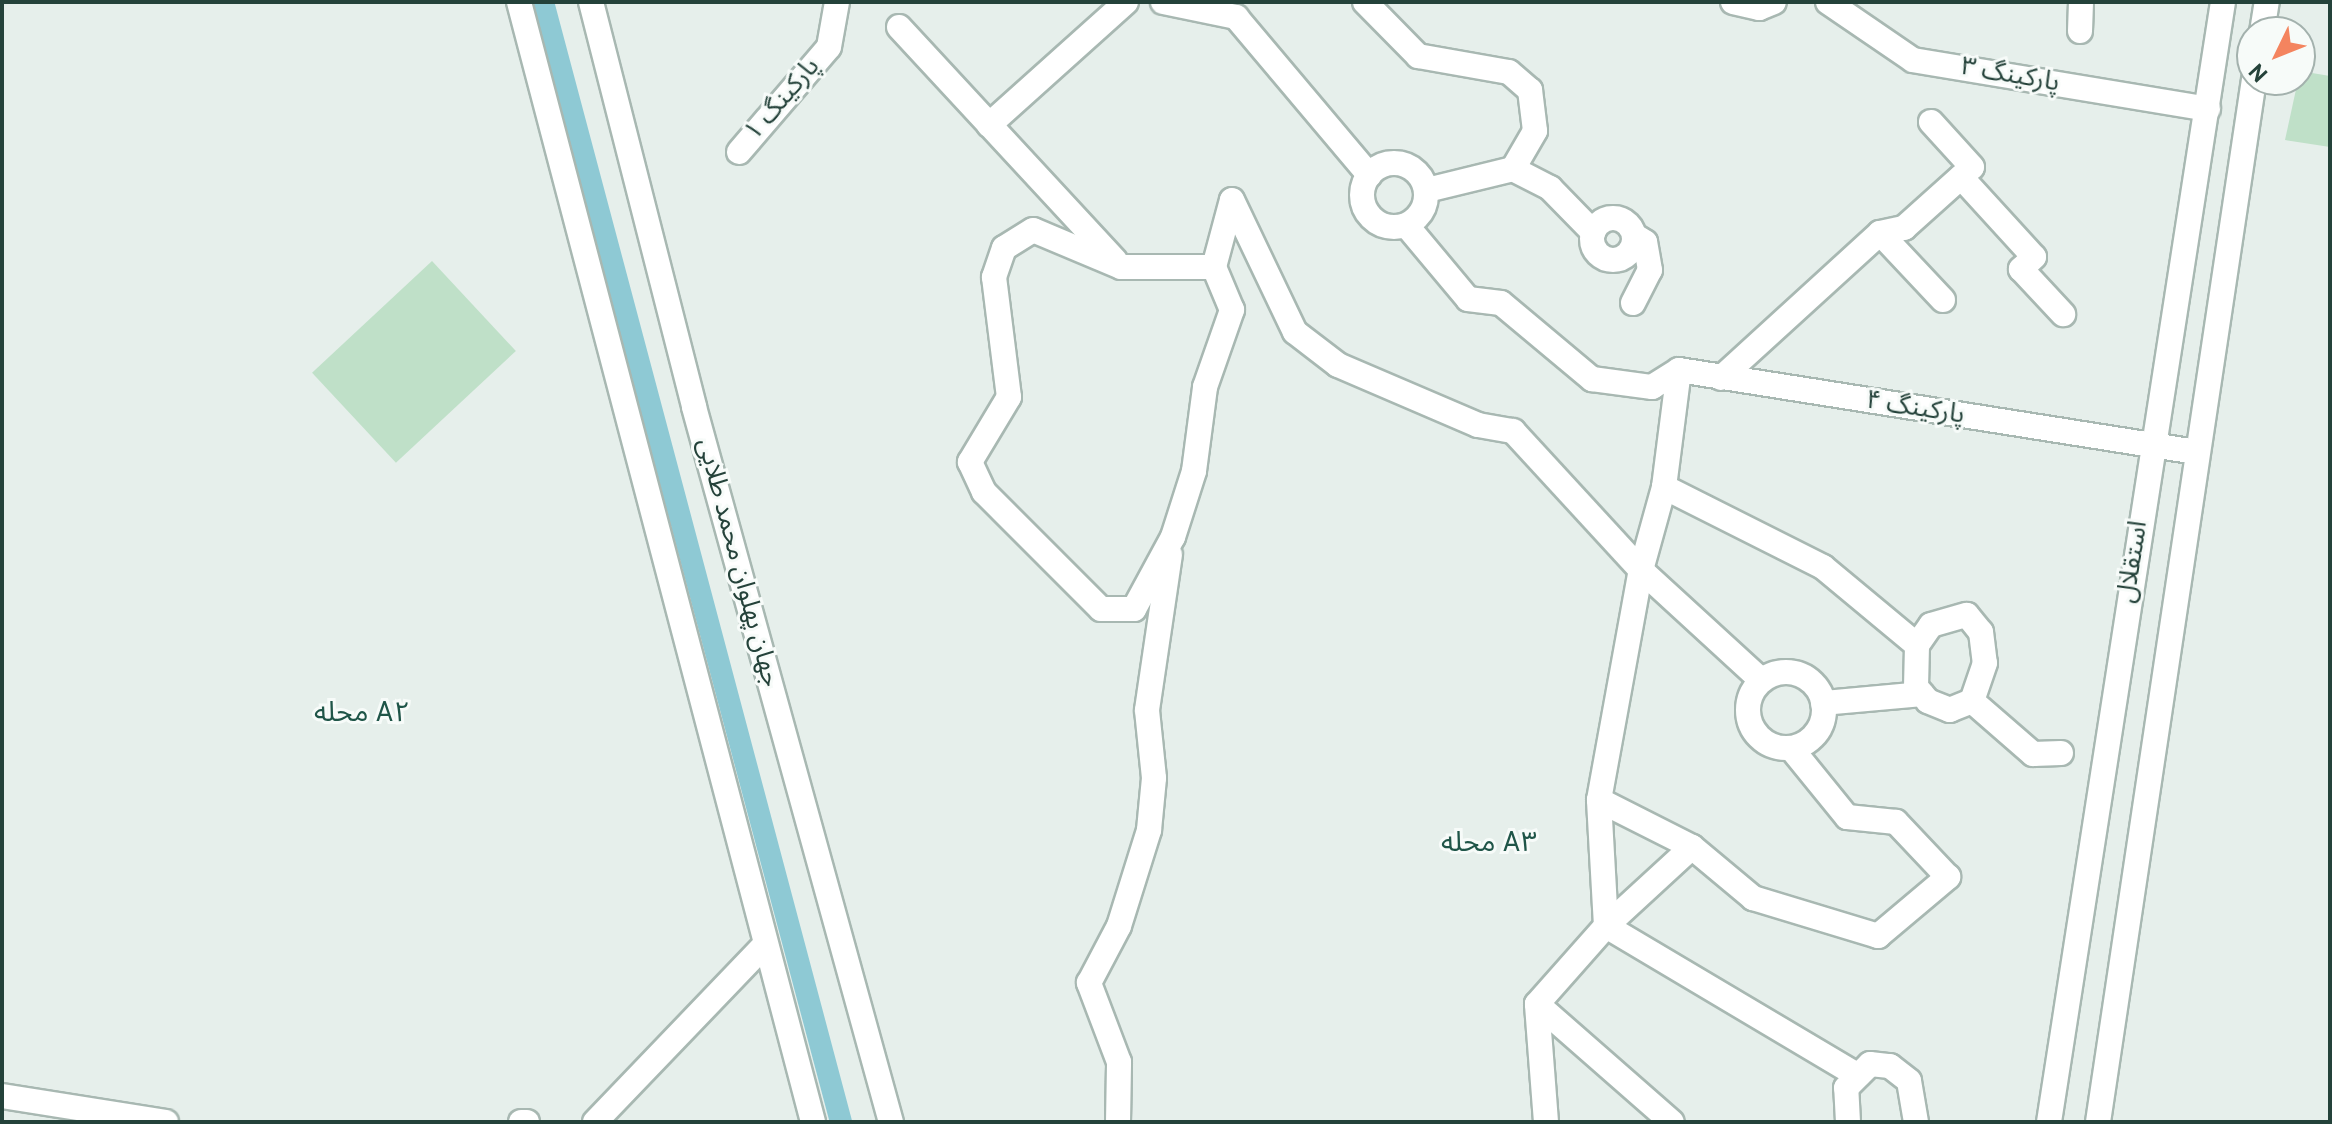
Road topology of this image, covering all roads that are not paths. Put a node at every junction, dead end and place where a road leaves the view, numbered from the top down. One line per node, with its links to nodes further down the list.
1 (519, 2): 48 (street)
2 (591, 2): 55 (street, جهان پهلوان محمد طلایی)
3 (837, 2): 19 (street, پارکینگ ۱)
4 (1126, 2): 18 (street)
5 (1163, 2): 12 (street)
6 (1365, 2): 20 (street)
7 (1733, 2): 8 (street)
8 (1774, 2)
9 (1828, 2): 16 (street, پارکینگ ۳)
10 (2081, 2): 14 (street)
11 (2223, 2): 16 (street, استقلال)
12 (1245, 10): 21 (street)
13 (899, 27): 18 (street)
14 (2080, 31)
15 (2252, 96): 34 (street, استقلال)
16 (2208, 109): 33 (street, استقلال)
17 (1931, 122): 22 (street)
18 (989, 125): 26 (street)
19 (739, 152)
20 (1513, 169): 23 (street); 29 (street)
21 (1369, 175): 23 (street); 24 (street)
22 (1961, 177): 25 (street); 30 (street)
23 (1427, 190): 24 (street)
24 (1407, 226): 31 (street)
25 (1880, 233): 28 (street); 32 (street)
26 (1121, 267): 27 (street); 36 (street)
27 (1214, 267): 36 (street); 37 (street)
28 (1943, 300)
29 (1633, 303)
30 (2063, 314)
31 (1679, 370): 32 (street, پارکینگ ۴); 35 (street)
32 (1721, 378): 33 (street, پارکینگ ۴)
33 (2151, 445): 34 (street, پارکینگ ۴); 61 (street, استقلال)
34 (2196, 452): 62 (street, استقلال)
35 (1664, 487): 37 (street); 38 (street)
36 (1173, 537): 56 (street)
37 (1641, 570): 39 (street); 45 (street)
38 (1917, 645): 40 (street); 41 (street)
39 (1761, 680): 42 (street); 43 (street)
40 (1922, 694): 41 (street); 42 (street)
41 (1972, 701): 44 (street)
42 (1823, 703): 43 (street)
43 (1791, 748): 46 (street)
44 (2061, 753)
45 (1599, 800): 46 (street); 47 (street)
46 (1692, 847): 47 (street)
47 (1606, 926): 49 (street); 50 (street)
48 (764, 946): 53 (street); 54 (street)
49 (1537, 1004): 57 (street); 58 (street)
50 (1855, 1074): 59 (street); 60 (street)
51 (2, 1096): 52 (street)
52 (166, 1122)
53 (595, 1122)
54 (813, 1122)
55 (891, 1122)
56 (1118, 1122)
57 (1546, 1122)
58 (1672, 1122)
59 (1848, 1122)
60 (1916, 1122)
61 (2049, 1122)
62 (2098, 1122)

